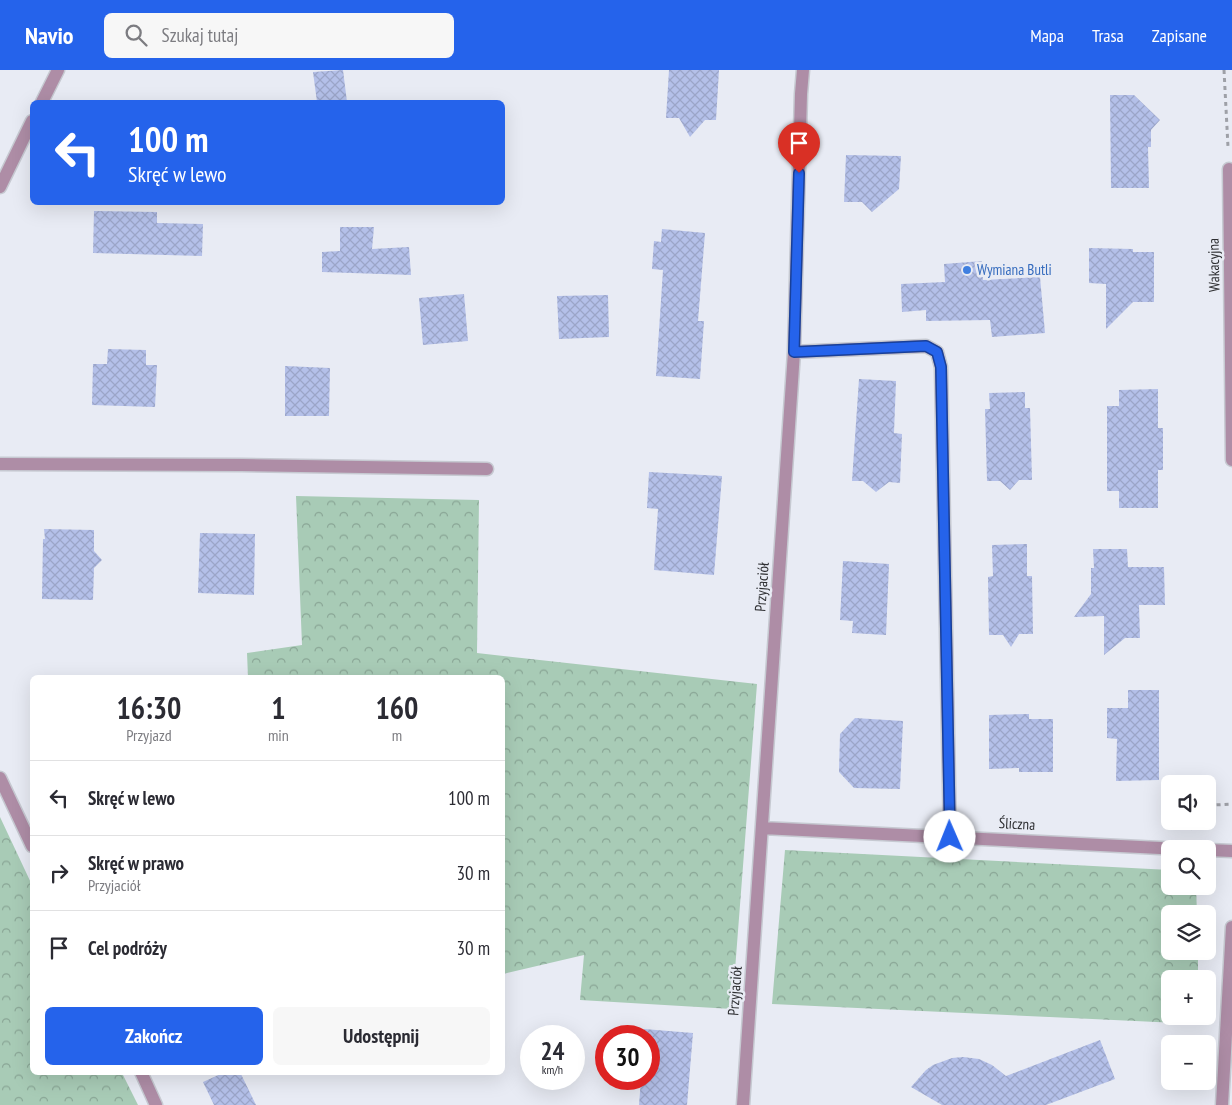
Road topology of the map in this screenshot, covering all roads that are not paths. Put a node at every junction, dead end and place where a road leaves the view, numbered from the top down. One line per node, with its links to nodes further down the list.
1 (58, 70): 3 (street)
2 (804, 70): 7 (street, Przyjaciół)
3 (43, 100)
4 (30, 125): 6 (street)
5 (1229, 168): 8 (street, Wakacyjna)
6 (0, 187)
7 (794, 352): 12 (street, Przyjaciół); 13 (street)
8 (1232, 460)
9 (0, 464): 10 (street)
10 (487, 469)
11 (0, 778): 14 (street)
12 (762, 828): 13 (street, Śliczna); 21 (street, Przyjaciół)
13 (950, 837): 15 (street, Śliczna)
14 (30, 842)
15 (1161, 848)
16 (1216, 850): 17 (street)
17 (1232, 851)
18 (1232, 927): 22 (street)
19 (142, 1075): 20 (street)
20 (156, 1105)
21 (743, 1105)
22 (1222, 1105)

